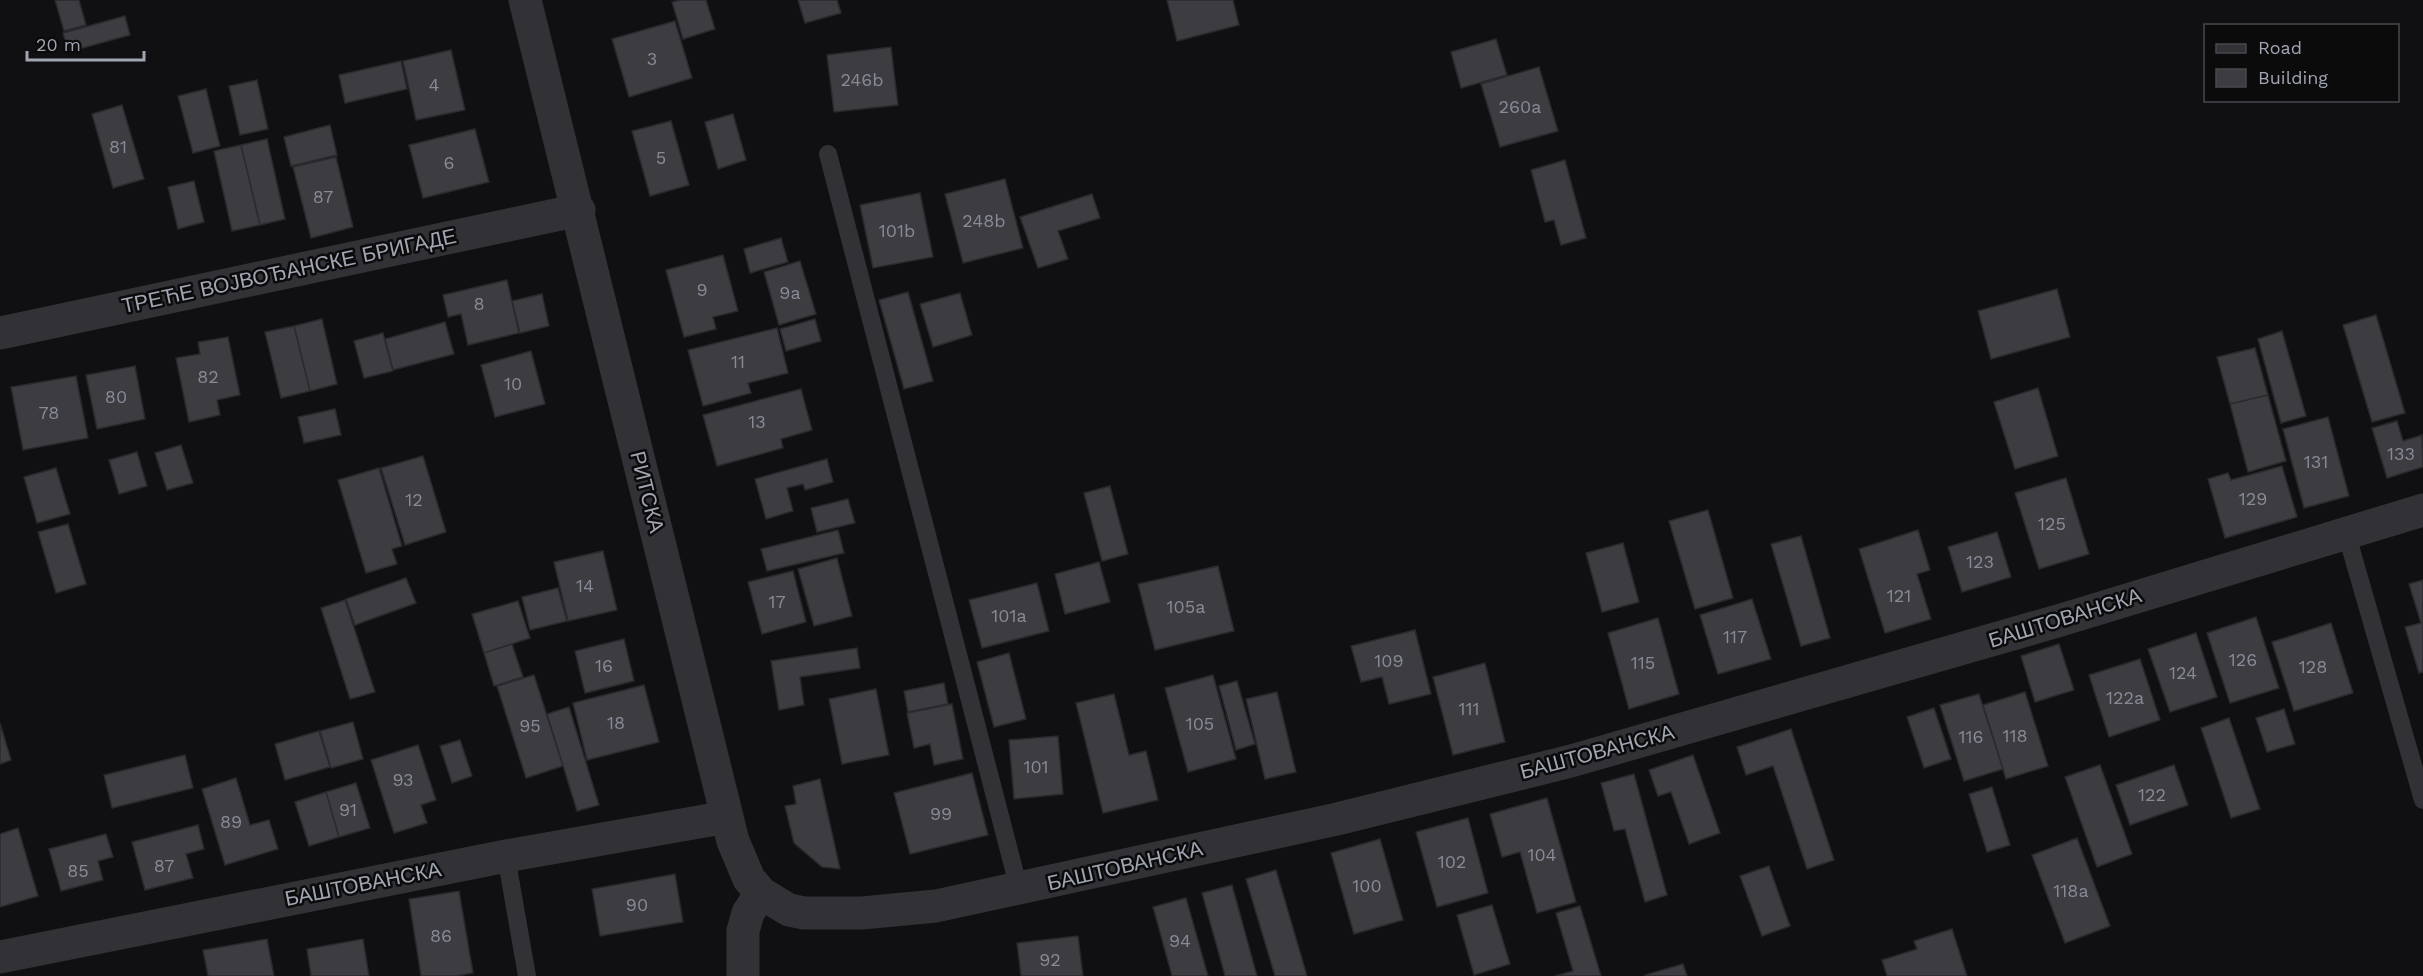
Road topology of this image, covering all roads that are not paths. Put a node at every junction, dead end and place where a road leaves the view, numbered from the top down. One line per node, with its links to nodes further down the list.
1 (525, 0): 3 (street, РИТСКА)
2 (828, 154): 10 (lane)
3 (579, 210): 4 (street, ТРЕЋЕ ВОЈВОЂАНСКЕ БРИГАДЕ); 8 (street, РИТСКА)
4 (0, 333)
5 (2423, 510): 6 (street, БАШТОВАНСКА)
6 (2346, 532): 7 (lane); 10 (street, БАШТОВАНСКА)
7 (2423, 800)
8 (727, 817): 9 (street, БАШТОВАНСКА); 11 (street, РИТСКА)
9 (506, 856): 12 (street, БАШТОВАНСКА); 13 (lane)
10 (1019, 889): 11 (street, БАШТОВАНСКА)
11 (761, 893): 14 (street)
12 (0, 957)
13 (527, 976)
14 (743, 976)

